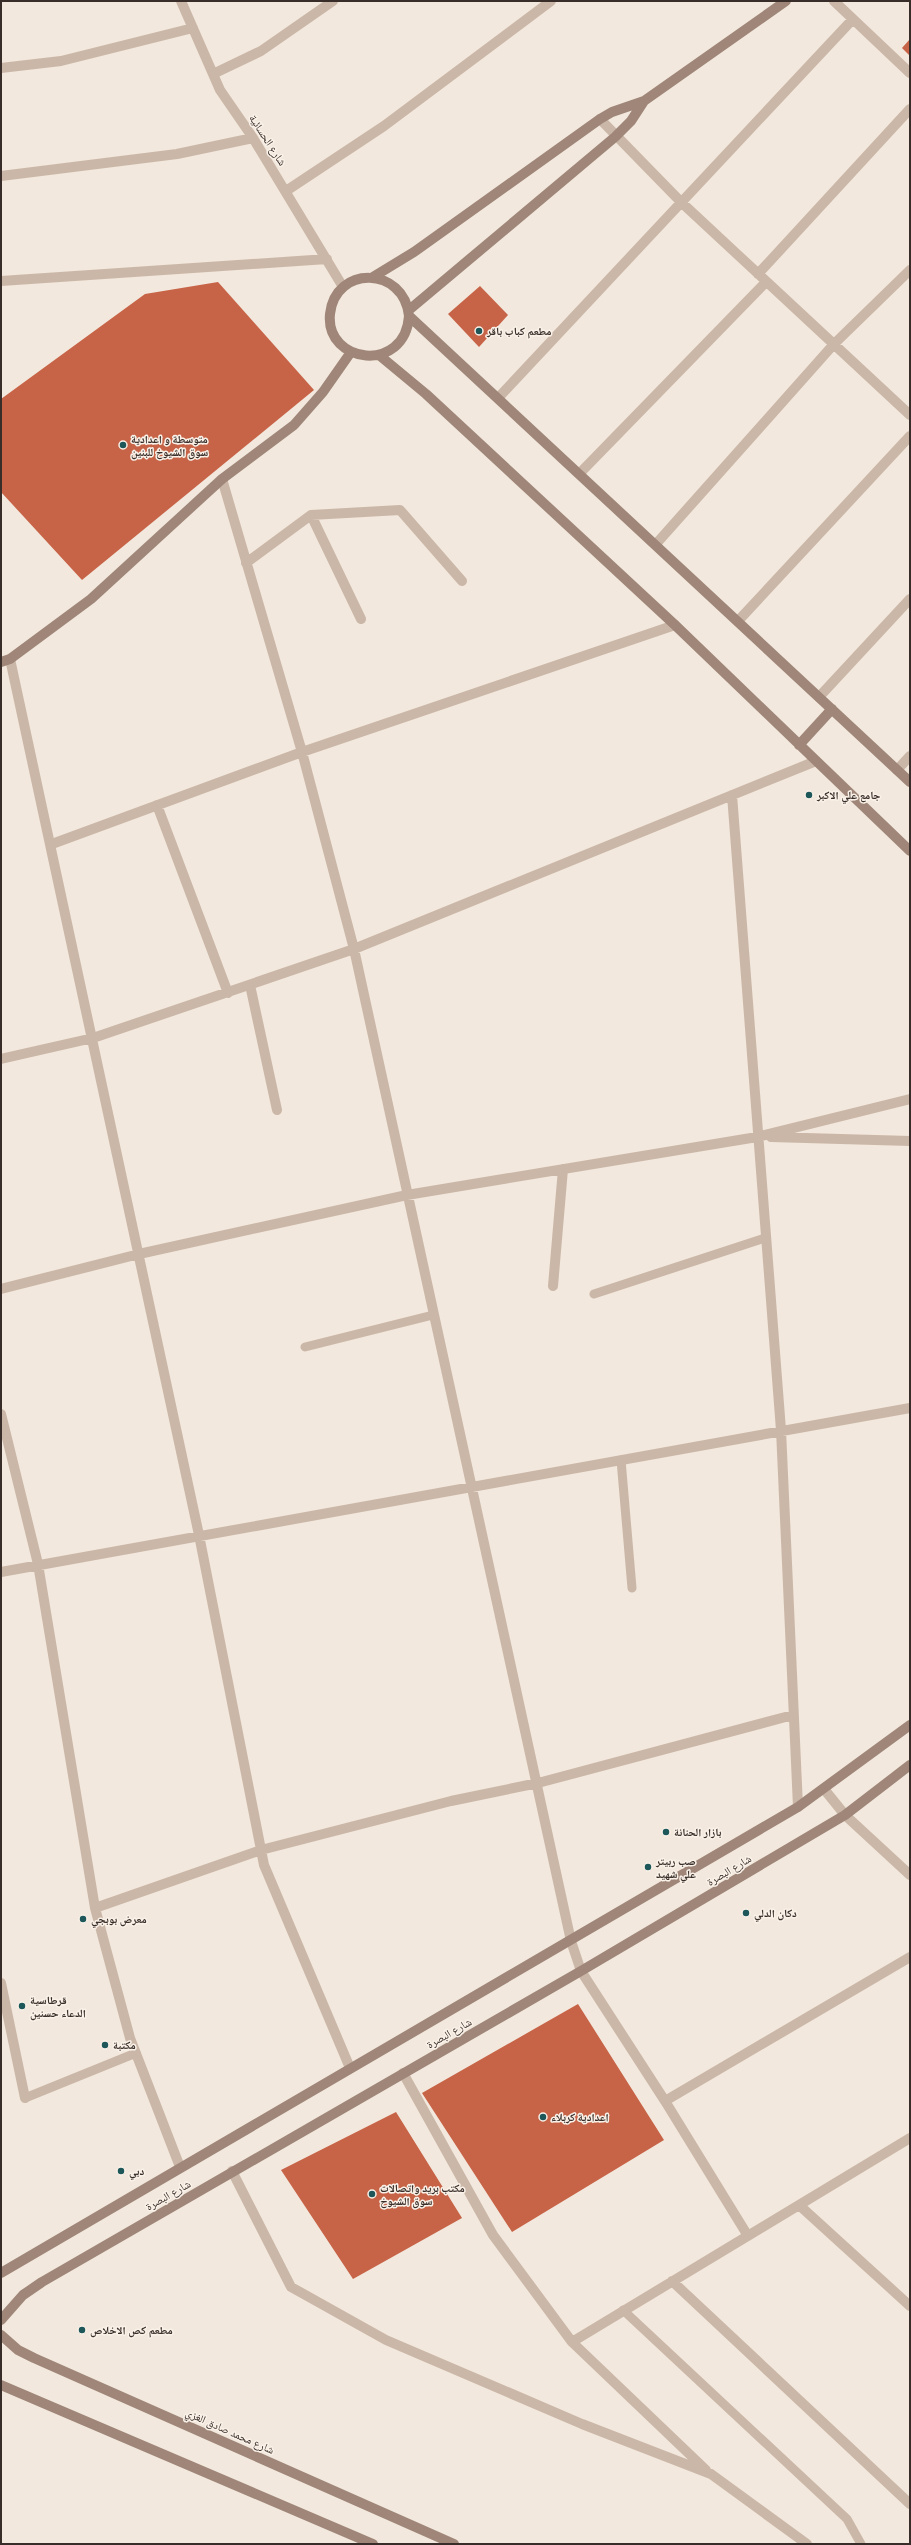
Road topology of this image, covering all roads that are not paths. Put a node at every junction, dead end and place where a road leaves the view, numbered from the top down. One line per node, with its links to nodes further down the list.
1 (181, 1): 7 (street, شارع الحسائية)
2 (333, 1): 9 (street)
3 (551, 1): 17 (street)
4 (786, 1): 11 (main road)
5 (834, 1): 6 (street)
6 (853, 19): 10 (street); 18 (street)
7 (193, 28): 8 (street); 9 (street, شارع الحسائية)
8 (1, 68)
9 (213, 74): 15 (street, شارع الحسائية)
10 (910, 74)
11 (644, 101): 13 (main road); 14 (main road)
12 (910, 109): 21 (street)
13 (600, 118): 14 (street); 22 (main road)
14 (616, 137): 18 (street); 26 (main road)
15 (253, 138): 16 (street); 17 (street, شارع الحسائية)
16 (1, 176)
17 (286, 191): 19 (street, شارع الحسائية)
18 (681, 202): 21 (street); 30 (street)
19 (327, 259): 23 (street); 25 (street, شارع الحسائية)
20 (910, 270): 27 (street)
21 (758, 274): 24 (street)
22 (373, 277): 25 (main road); 26 (main road)
23 (1, 281)
24 (766, 282): 27 (street); 33 (street)
25 (343, 287): 28 (main road)
26 (409, 313): 29 (main road); 30 (main road)
27 (834, 344): 31 (street); 36 (street)
28 (351, 352): 29 (main road); 34 (main road)
29 (379, 355): 42 (main road)
30 (499, 397): 33 (main road)
31 (910, 415)
32 (910, 436): 41 (street)
33 (580, 473): 36 (main road)
34 (222, 479): 37 (street); 43 (main road)
35 (311, 515): 37 (street); 38 (street); 40 (street)
36 (656, 544): 41 (main road)
37 (246, 563): 47 (street)
38 (462, 581)
39 (910, 599): 44 (street)
40 (361, 619)
41 (738, 621): 44 (main road)
42 (675, 625): 46 (main road); 47 (street)
43 (6, 660): 54 (street)
44 (819, 697): 45 (main road)
45 (832, 709): 46 (main road); 50 (main road)
46 (800, 745): 49 (main road)
47 (302, 752): 53 (street); 56 (street)
48 (910, 756): 50 (street)
49 (816, 761): 52 (street); 55 (main road)
50 (897, 770): 51 (main road)
51 (910, 782)
52 (732, 795): 56 (street); 63 (street)
53 (157, 805): 54 (street); 58 (street)
54 (52, 844): 59 (street)
55 (910, 851)
56 (354, 950): 57 (street); 66 (street)
57 (250, 985): 58 (street); 62 (street)
58 (228, 993): 59 (street)
59 (93, 1038): 60 (street); 68 (street)
60 (1, 1059)
61 (910, 1099): 63 (street)
62 (277, 1110)
63 (757, 1137): 64 (street); 65 (street); 67 (street)
64 (910, 1141)
65 (563, 1169): 66 (street); 69 (street)
66 (407, 1195): 68 (street); 72 (street)
67 (765, 1238): 71 (lane); 76 (street)
68 (139, 1254): 70 (street); 79 (street)
69 (552, 1286)
70 (1, 1290)
71 (594, 1294)
72 (433, 1315): 73 (lane); 78 (street)
73 (305, 1347)
74 (910, 1408): 76 (street)
75 (1, 1414): 80 (street)
76 (781, 1430): 77 (street); 83 (street)
77 (621, 1460): 78 (street); 82 (lane)
78 (471, 1488): 79 (street); 86 (street)
79 (199, 1535): 80 (street); 90 (street)
80 (38, 1564): 81 (street); 92 (street)
81 (1, 1572)
82 (632, 1588)
83 (793, 1715): 86 (street); 88 (street)
84 (910, 1726): 87 (main road, شارع البصرة)
85 (910, 1765): 89 (main road, شارع البصرة)
86 (538, 1783): 90 (street); 93 (street)
87 (824, 1789): 88 (main road, شارع البصرة); 89 (street)
88 (798, 1807): 93 (main road, شارع البصرة)
89 (845, 1815): 91 (street); 95 (main road, شارع البصرة)
90 (261, 1850): 92 (street); 98 (street)
91 (910, 1876)
92 (95, 1908): 97 (street)
93 (571, 1941): 95 (street); 98 (main road, شارع البصرة)
94 (910, 1957): 101 (street)
95 (581, 1971): 99 (main road, شارع البصرة); 101 (street)
96 (1, 1983): 100 (street)
97 (136, 2053): 100 (lane); 103 (street)
98 (350, 2068): 103 (main road, شارع البصرة)
99 (403, 2072): 104 (main road, شارع البصرة); 113 (street)
100 (25, 2098)
101 (665, 2101): 106 (street)
102 (910, 2138): 105 (street)
103 (180, 2167): 107 (main road, شارع البصرة)
104 (232, 2171): 111 (main road, شارع البصرة); 115 (street)
105 (799, 2205): 106 (street); 109 (street)
106 (748, 2236): 108 (street)
107 (1, 2273)
108 (672, 2281): 110 (street); 116 (street)
109 (910, 2306)
110 (624, 2310): 113 (street); 120 (lane)
111 (1, 2320)
112 (1, 2335): 118 (main road, شارع محمد صادق الغزي)
113 (572, 2342): 115 (street)
114 (1, 2384): 117 (main road)
115 (710, 2474): 119 (street)
116 (910, 2504)
117 (373, 2544)
118 (454, 2544)
119 (807, 2544)
120 (861, 2544)

